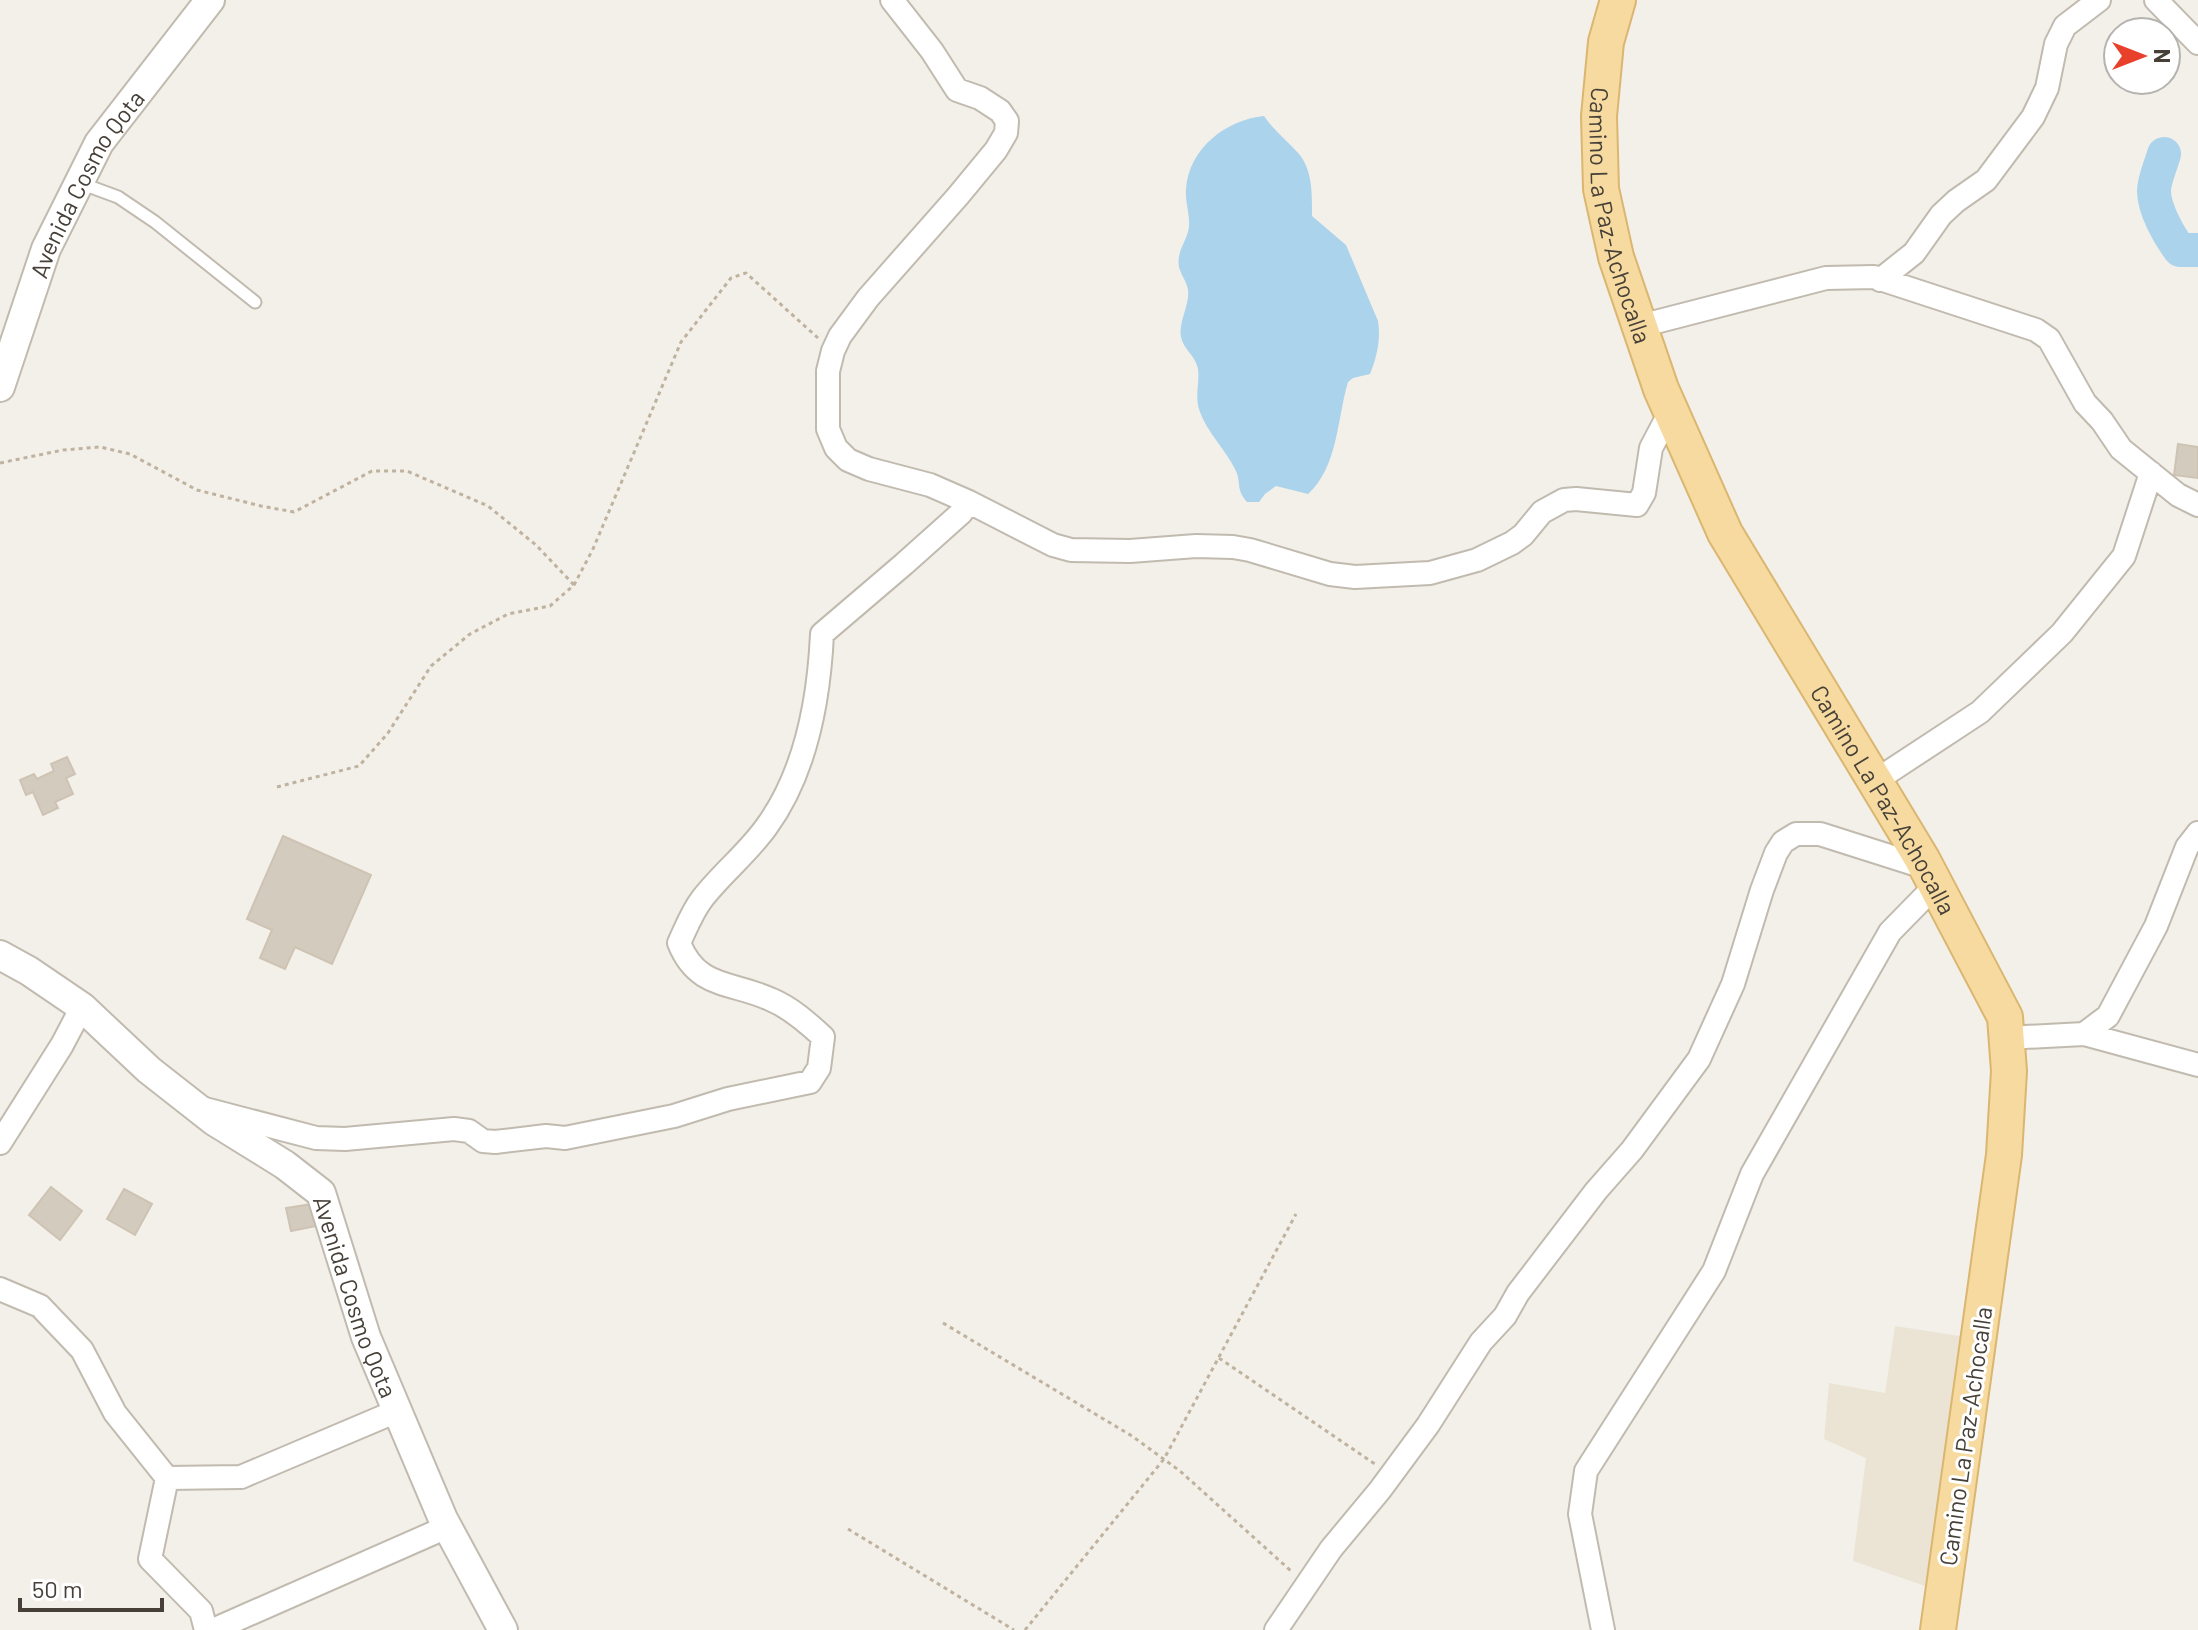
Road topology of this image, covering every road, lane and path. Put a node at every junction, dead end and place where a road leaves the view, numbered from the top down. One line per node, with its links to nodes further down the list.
1 (210, 0): 7 (street, Avenida Cosmo Qota)
2 (892, 0): 11 (street)
3 (1618, 0): 10 (main road, Camino La Paz-Achocalla)
4 (2099, 0): 8 (street)
5 (2156, 0): 6 (street)
6 (2198, 43)
7 (79, 183): 9 (lane); 12 (street, Avenida Cosmo Qota)
8 (1880, 280): 10 (street); 15 (street)
9 (255, 302)
10 (1640, 326): 13 (main road, Camino La Paz-Achocalla)
11 (833, 351): 16 (street); 18 (path)
12 (0, 387)
13 (1670, 412): 16 (street); 19 (main road, Camino La Paz-Achocalla)
14 (0, 463): 18 (path)
15 (2151, 473): 17 (street); 19 (street)
16 (969, 502): 28 (street)
17 (2198, 505)
18 (574, 585): 20 (path)
19 (1875, 781): 22 (main road, Camino La Paz-Achocalla)
20 (277, 787)
21 (2198, 833): 25 (street)
22 (1932, 876): 26 (main road, Camino La Paz-Achocalla); 36 (street); 47 (street)
23 (0, 955): 24 (street, Avenida Cosmo Qota)
24 (82, 1007): 28 (street, Avenida Cosmo Qota); 29 (street)
25 (2084, 1034): 26 (street); 27 (street)
26 (2007, 1038): 48 (main road, Camino La Paz-Achocalla)
27 (2198, 1065)
28 (196, 1107): 34 (street, Avenida Cosmo Qota)
29 (1, 1139)
30 (1296, 1214): 33 (path)
31 (0, 1289): 37 (street)
32 (943, 1323): 35 (path)
33 (1219, 1358): 35 (path); 36 (path)
34 (397, 1411): 37 (street); 38 (street, Avenida Cosmo Qota)
35 (1164, 1459): 40 (path); 45 (path)
36 (1391, 1475): 40 (street)
37 (167, 1478): 41 (street)
38 (447, 1527): 42 (street); 43 (street, Avenida Cosmo Qota)
39 (848, 1529): 44 (path)
40 (1306, 1584): 46 (street)
41 (206, 1630)
42 (213, 1630)
43 (503, 1630)
44 (1014, 1630)
45 (1025, 1630)
46 (1276, 1630)
47 (1603, 1630)
48 (1938, 1630)

